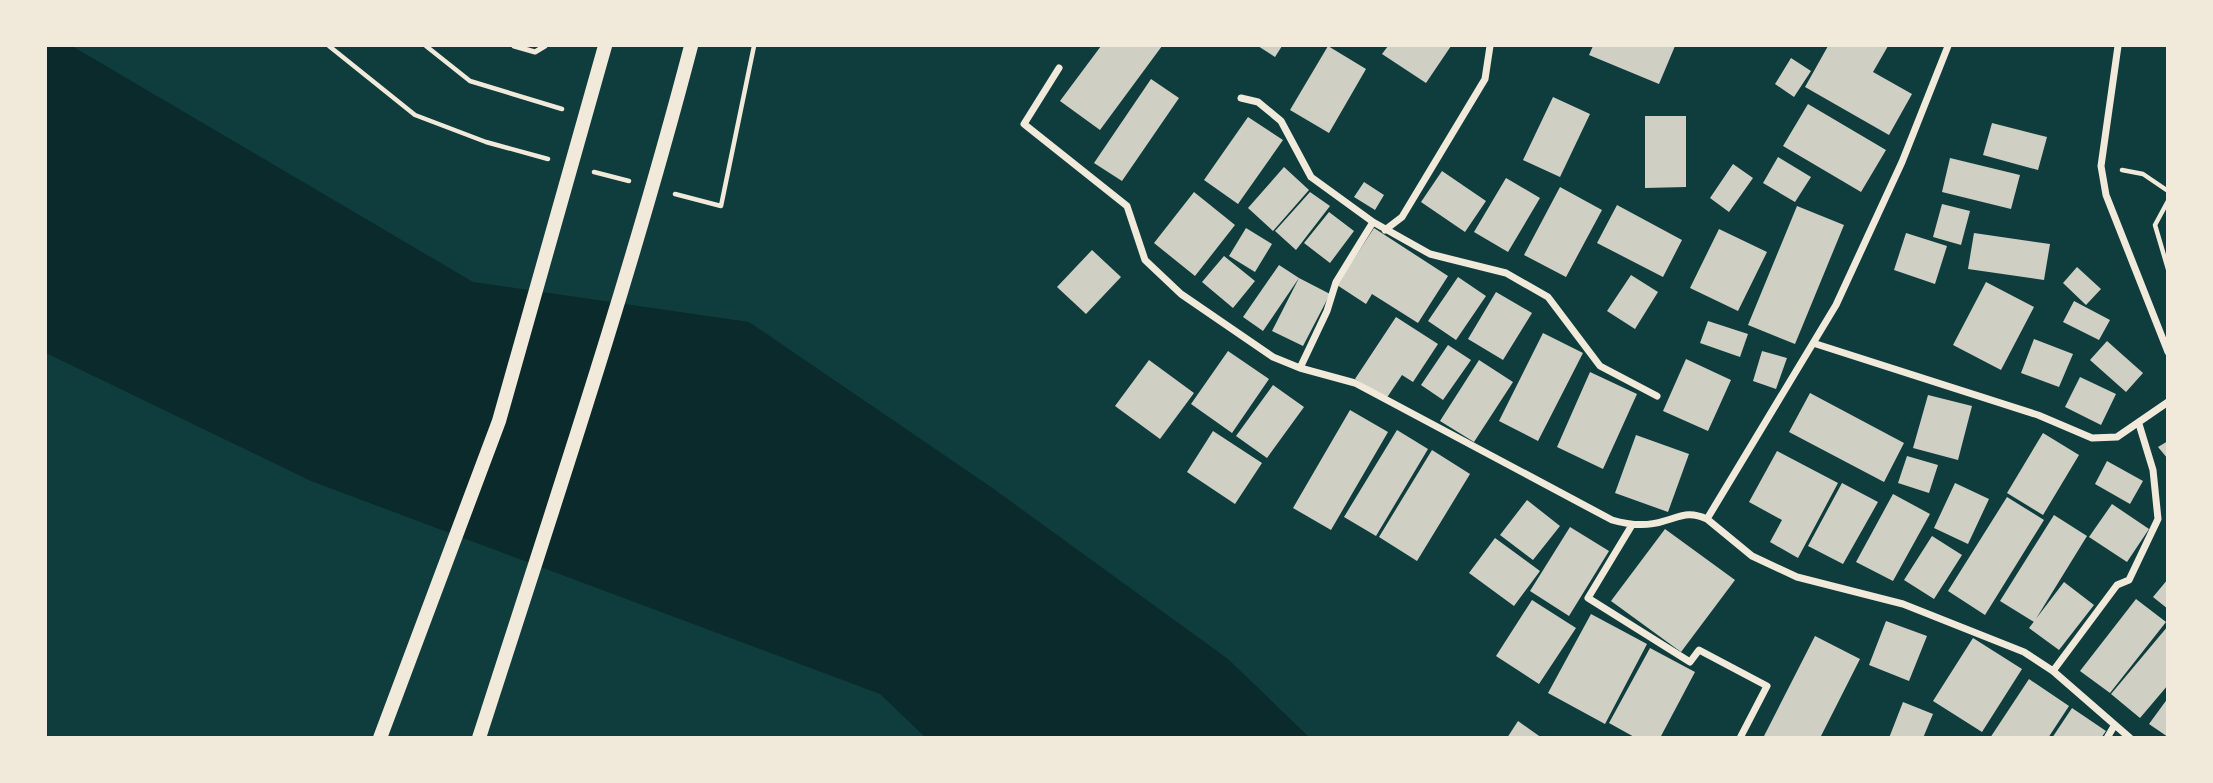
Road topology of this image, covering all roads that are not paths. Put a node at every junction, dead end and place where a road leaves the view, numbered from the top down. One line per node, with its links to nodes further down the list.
1 (514, 46): 2 (lane)
2 (545, 46)
3 (605, 46): 22 (main road)
4 (691, 46): 23 (main road)
5 (1490, 46): 11 (street)
6 (1948, 46): 12 (street)
7 (2118, 46): 13 (street)
8 (1059, 68): 14 (street)
9 (1241, 98): 10 (street)
10 (1373, 222): 11 (street); 14 (street)
11 (1385, 230): 15 (street)
12 (1813, 343): 17 (street); 18 (street)
13 (2168, 352)
14 (1300, 368): 19 (street)
15 (1657, 396)
16 (2168, 402): 17 (street)
17 (2139, 424): 20 (street)
18 (1707, 519): 19 (street); 20 (street)
19 (1632, 526): 24 (street)
20 (2053, 671): 21 (street)
21 (2114, 726): 25 (street); 26 (street)
22 (380, 737)
23 (479, 737)
24 (1740, 737)
25 (2107, 737)
26 (2130, 737)

